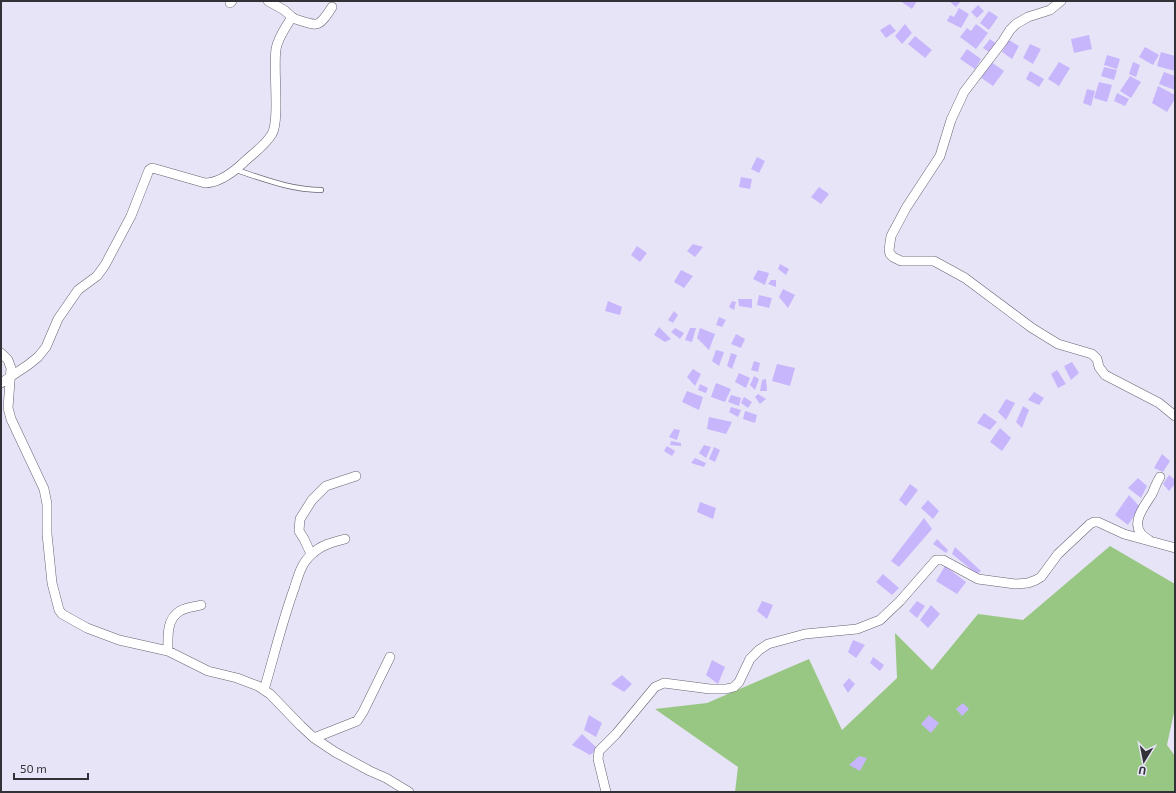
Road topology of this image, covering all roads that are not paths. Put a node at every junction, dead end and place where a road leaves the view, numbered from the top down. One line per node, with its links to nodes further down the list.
1 (268, 1): 4 (street)
2 (1061, 1): 10 (street)
3 (332, 7): 4 (street)
4 (292, 17): 5 (street)
5 (236, 170): 6 (lane); 8 (street)
6 (321, 190)
7 (1, 353): 8 (street)
8 (10, 376): 9 (street); 18 (street)
9 (1, 383)
10 (1175, 416)
11 (356, 476): 16 (street)
12 (1160, 477): 14 (street)
13 (345, 539): 16 (street)
14 (1154, 544): 15 (street); 23 (street)
15 (1175, 548)
16 (311, 554): 20 (street)
17 (201, 605): 18 (street)
18 (168, 651): 20 (street)
19 (390, 657): 21 (street)
20 (264, 690): 21 (street)
21 (314, 738): 22 (street)
22 (409, 792)
23 (606, 792)

